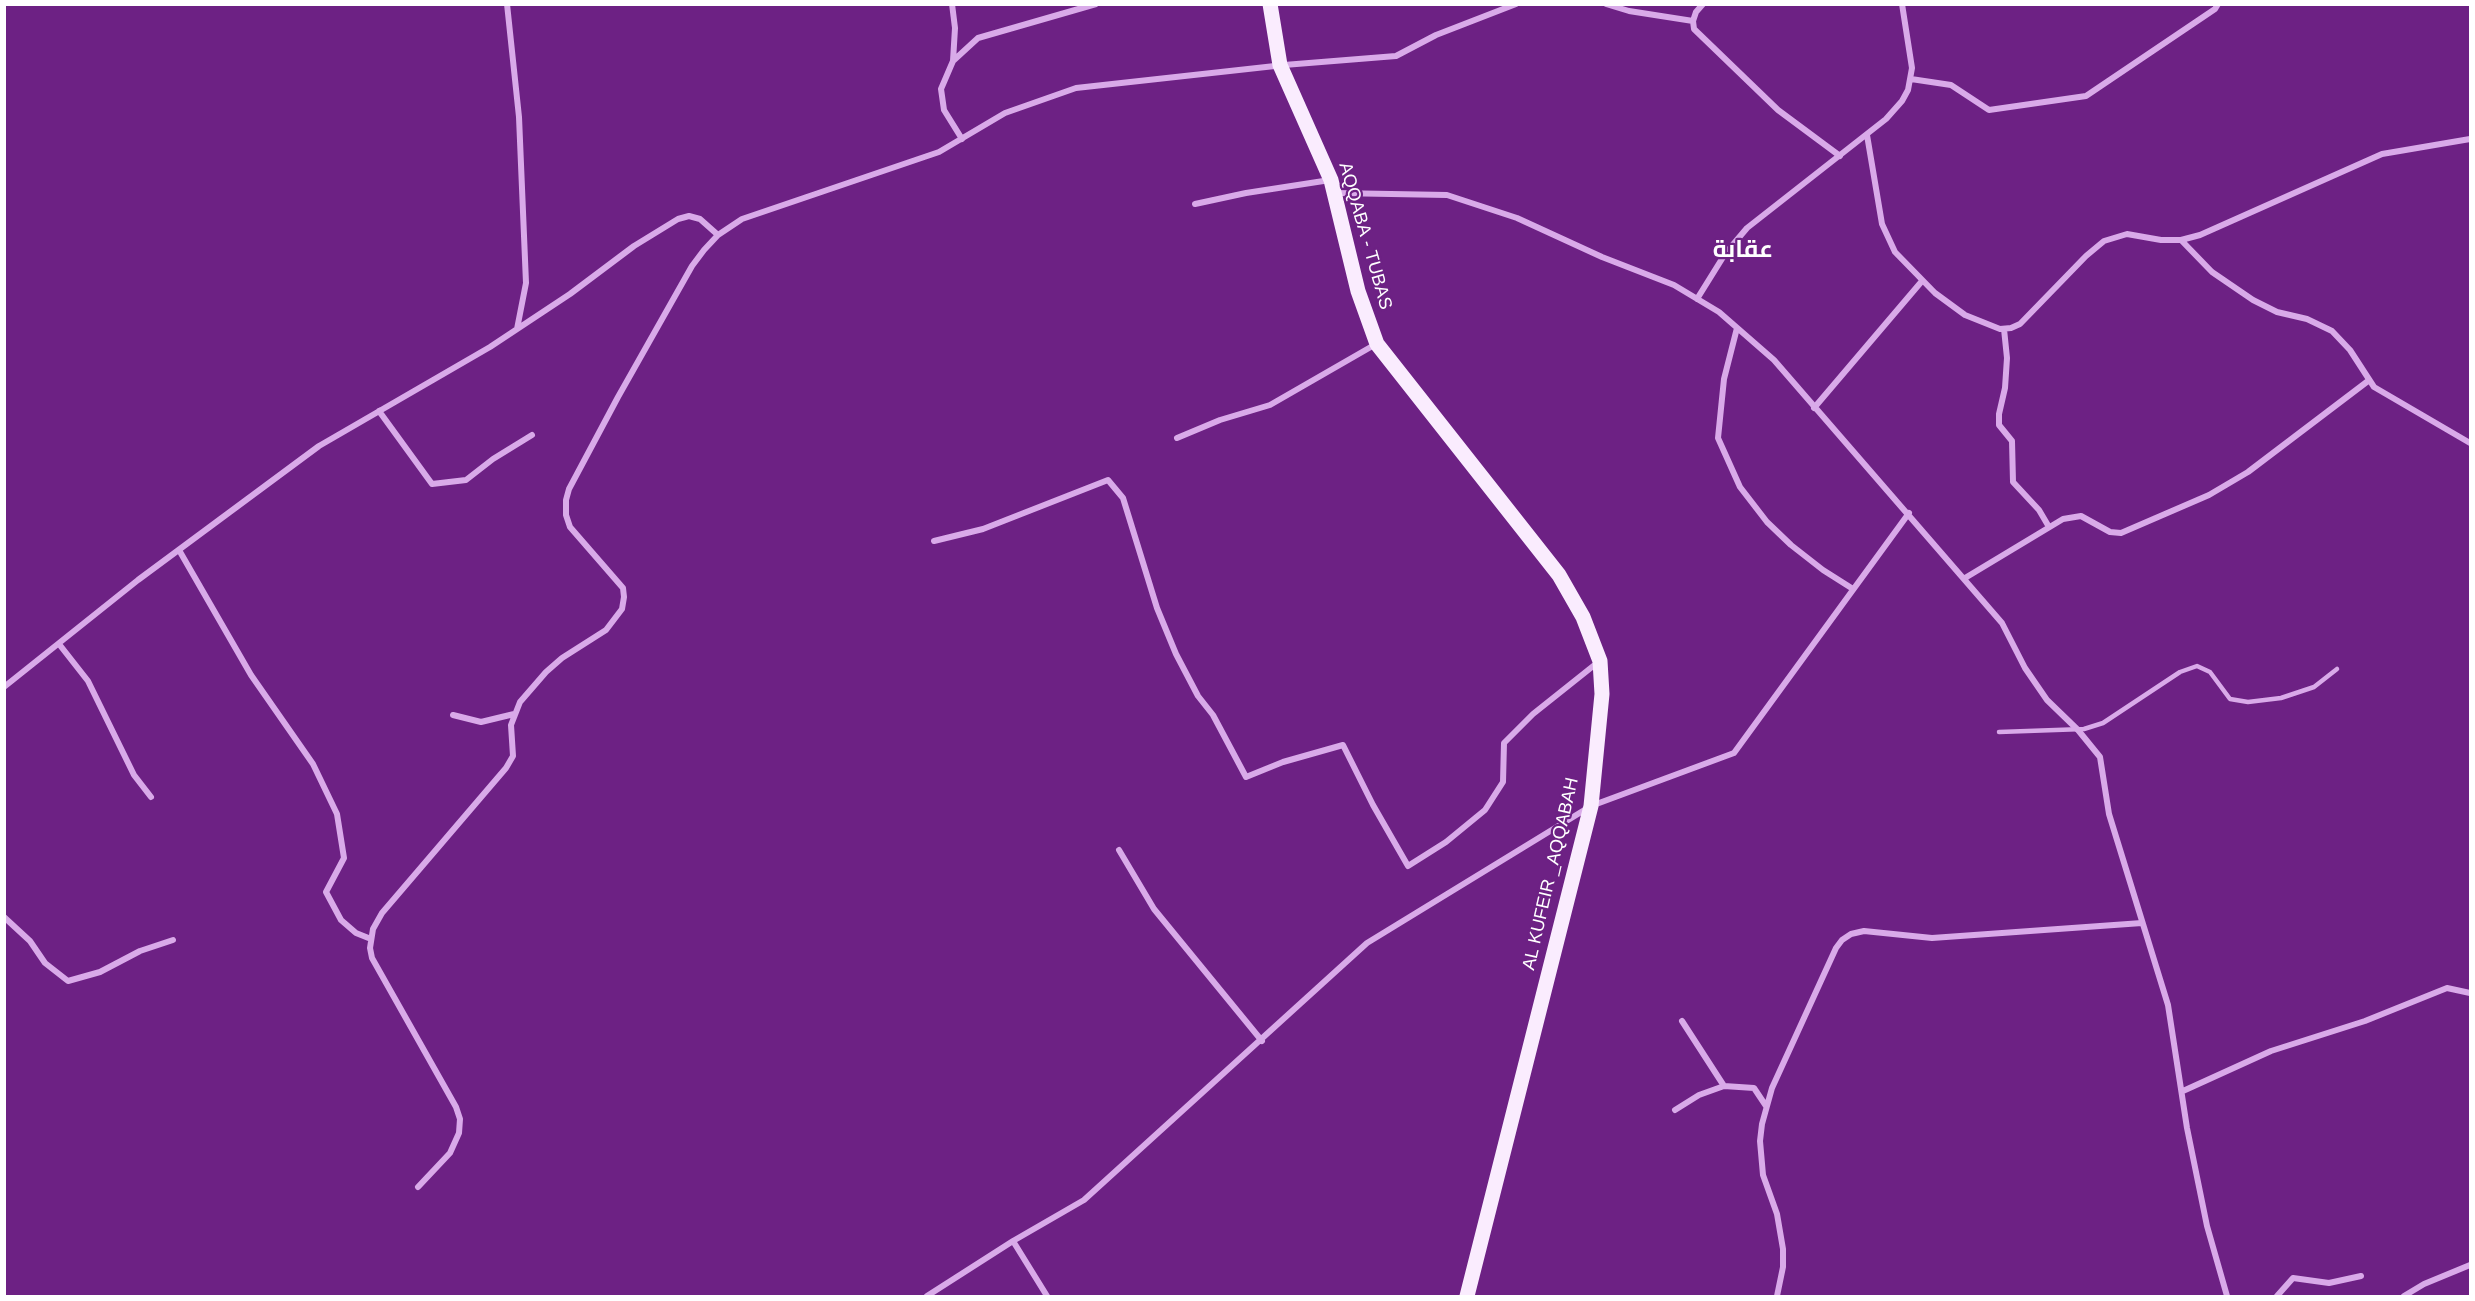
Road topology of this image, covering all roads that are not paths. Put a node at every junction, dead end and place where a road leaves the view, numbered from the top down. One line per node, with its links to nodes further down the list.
1 (507, 4): 26 (street)
2 (952, 4): 11 (street)
3 (1096, 4): 11 (street)
4 (1270, 4): 12 (main road, AQQABA - TUBAS)
5 (1516, 4): 12 (street)
6 (1606, 4): 10 (street)
7 (1703, 4): 10 (street)
8 (1902, 4): 13 (street)
9 (2218, 4): 13 (street)
10 (1694, 21): 17 (street)
11 (953, 60): 15 (street)
12 (1280, 65): 15 (street); 18 (main road, AQQABA - TUBAS)
13 (1911, 79): 14 (street)
14 (1867, 135): 17 (street); 22 (street)
15 (962, 139): 20 (street)
16 (2470, 139): 21 (street)
17 (1840, 156): 23 (street)
18 (1333, 187): 19 (street); 23 (street); 27 (main road, AQQABA - TUBAS)
19 (1195, 204)
20 (718, 236): 26 (street); 46 (street)
21 (2181, 240): 25 (street); 28 (street)
22 (1922, 281): 25 (street); 29 (street)
23 (1697, 299): 24 (street)
24 (1737, 328): 29 (street); 40 (street)
25 (2004, 329): 36 (street)
26 (517, 330): 30 (street)
27 (1377, 344): 32 (street); 34 (main road, AQQABA - TUBAS)
28 (2368, 381): 33 (street); 36 (street)
29 (1814, 408): 35 (street)
30 (379, 411): 31 (street); 38 (street)
31 (532, 435)
32 (1177, 438)
33 (2470, 443)
34 (1464, 457): 42 (main road, AL KUFEIR _AQQABAH)
35 (1909, 513): 39 (street); 40 (street)
36 (2049, 527): 39 (street)
37 (934, 541): 42 (street)
38 (179, 550): 41 (street); 54 (street)
39 (1965, 578): 47 (street)
40 (1853, 589): 50 (street)
41 (59, 644): 44 (street); 49 (street)
42 (1600, 661): 50 (main road, AL KUFEIR _AQQABAH)
43 (2337, 669): 47 (lane)
44 (4, 687)
45 (453, 714): 46 (street)
46 (514, 714): 54 (street)
47 (2078, 730): 48 (lane); 53 (street)
48 (1999, 732)
49 (151, 797)
50 (1591, 806): 58 (street); 69 (main road, AL KUFEIR _AQQABAH)
51 (1119, 850): 58 (street)
52 (4, 917): 55 (street)
53 (2142, 923): 60 (street); 61 (street)
54 (371, 939): 63 (street)
55 (173, 940)
56 (2470, 993): 60 (street)
57 (1682, 1022): 59 (street)
58 (1262, 1041): 64 (street)
59 (1724, 1086): 61 (street); 62 (street)
60 (2183, 1091): 71 (street)
61 (1766, 1106): 70 (street)
62 (1675, 1110)
63 (418, 1186)
64 (1013, 1241): 67 (street); 68 (street)
65 (2470, 1265): 73 (street)
66 (2361, 1276): 72 (street)
67 (927, 1296)
68 (1047, 1296)
69 (1467, 1296)
70 (1777, 1296)
71 (2227, 1296)
72 (2277, 1296)
73 (2404, 1296)

